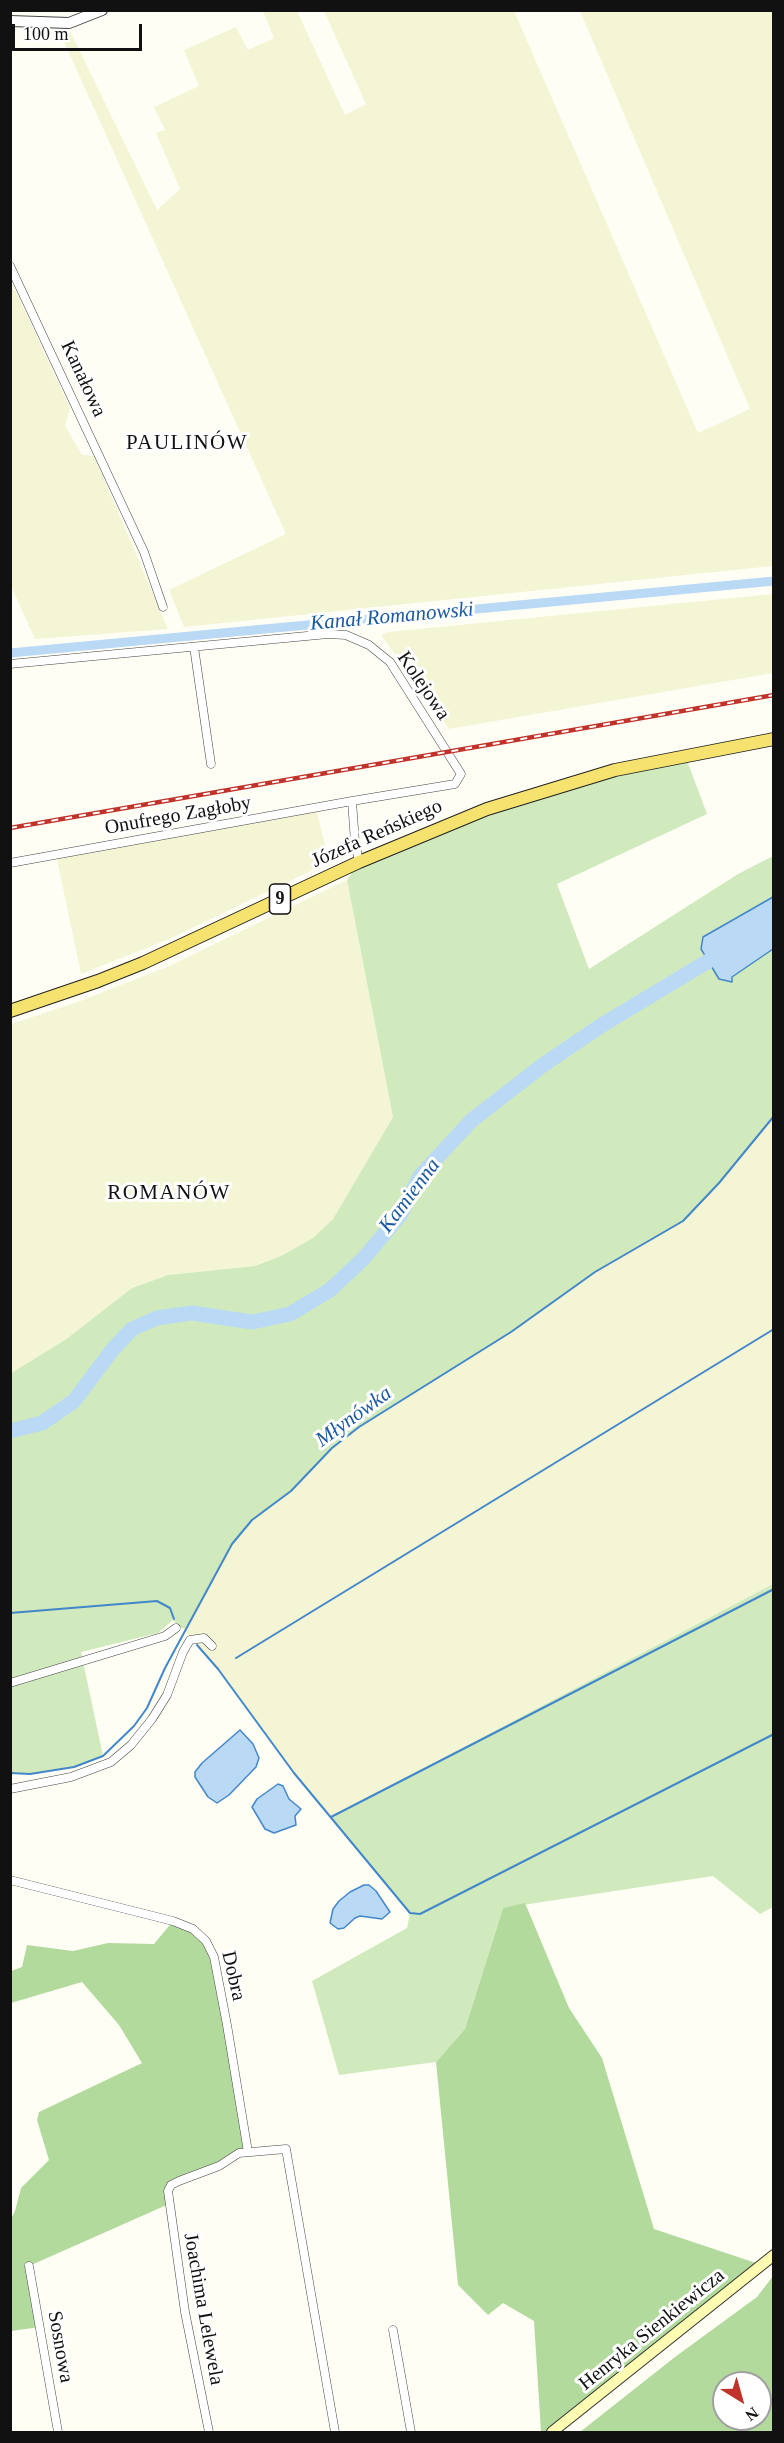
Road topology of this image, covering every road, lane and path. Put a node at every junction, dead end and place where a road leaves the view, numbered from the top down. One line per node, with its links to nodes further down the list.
1 (102, 10): 2 (street)
2 (10, 21)
3 (10, 266): 4 (street, Kanałowa)
4 (163, 607)
5 (194, 647): 6 (street, Kolejowa); 8 (street); 9 (street, Kolejowa)
6 (10, 664)
7 (774, 739): 12 (main road, Józefa Reńskiego / 9)
8 (211, 764)
9 (460, 778): 10 (street, Onufrego Zagłoby)
10 (352, 801): 11 (street, Onufrego Zagłoby); 12 (street)
11 (10, 862)
12 (359, 862): 13 (main road, Józefa Reńskiego / 9)
13 (10, 1011)
14 (176, 1628): 16 (street)
15 (212, 1646): 17 (street)
16 (10, 1683)
17 (10, 1788)
18 (10, 1880): 19 (street, Dobra)
19 (248, 2152): 24 (street, Joachima Lelewela); 25 (street)
20 (774, 2255): 27 (main road, Henryka Sienkiewicza)
21 (29, 2266): 23 (street, Sosnowa)
22 (393, 2330): 26 (street)
23 (58, 2433)
24 (209, 2433)
25 (335, 2433)
26 (411, 2433)
27 (552, 2433)

